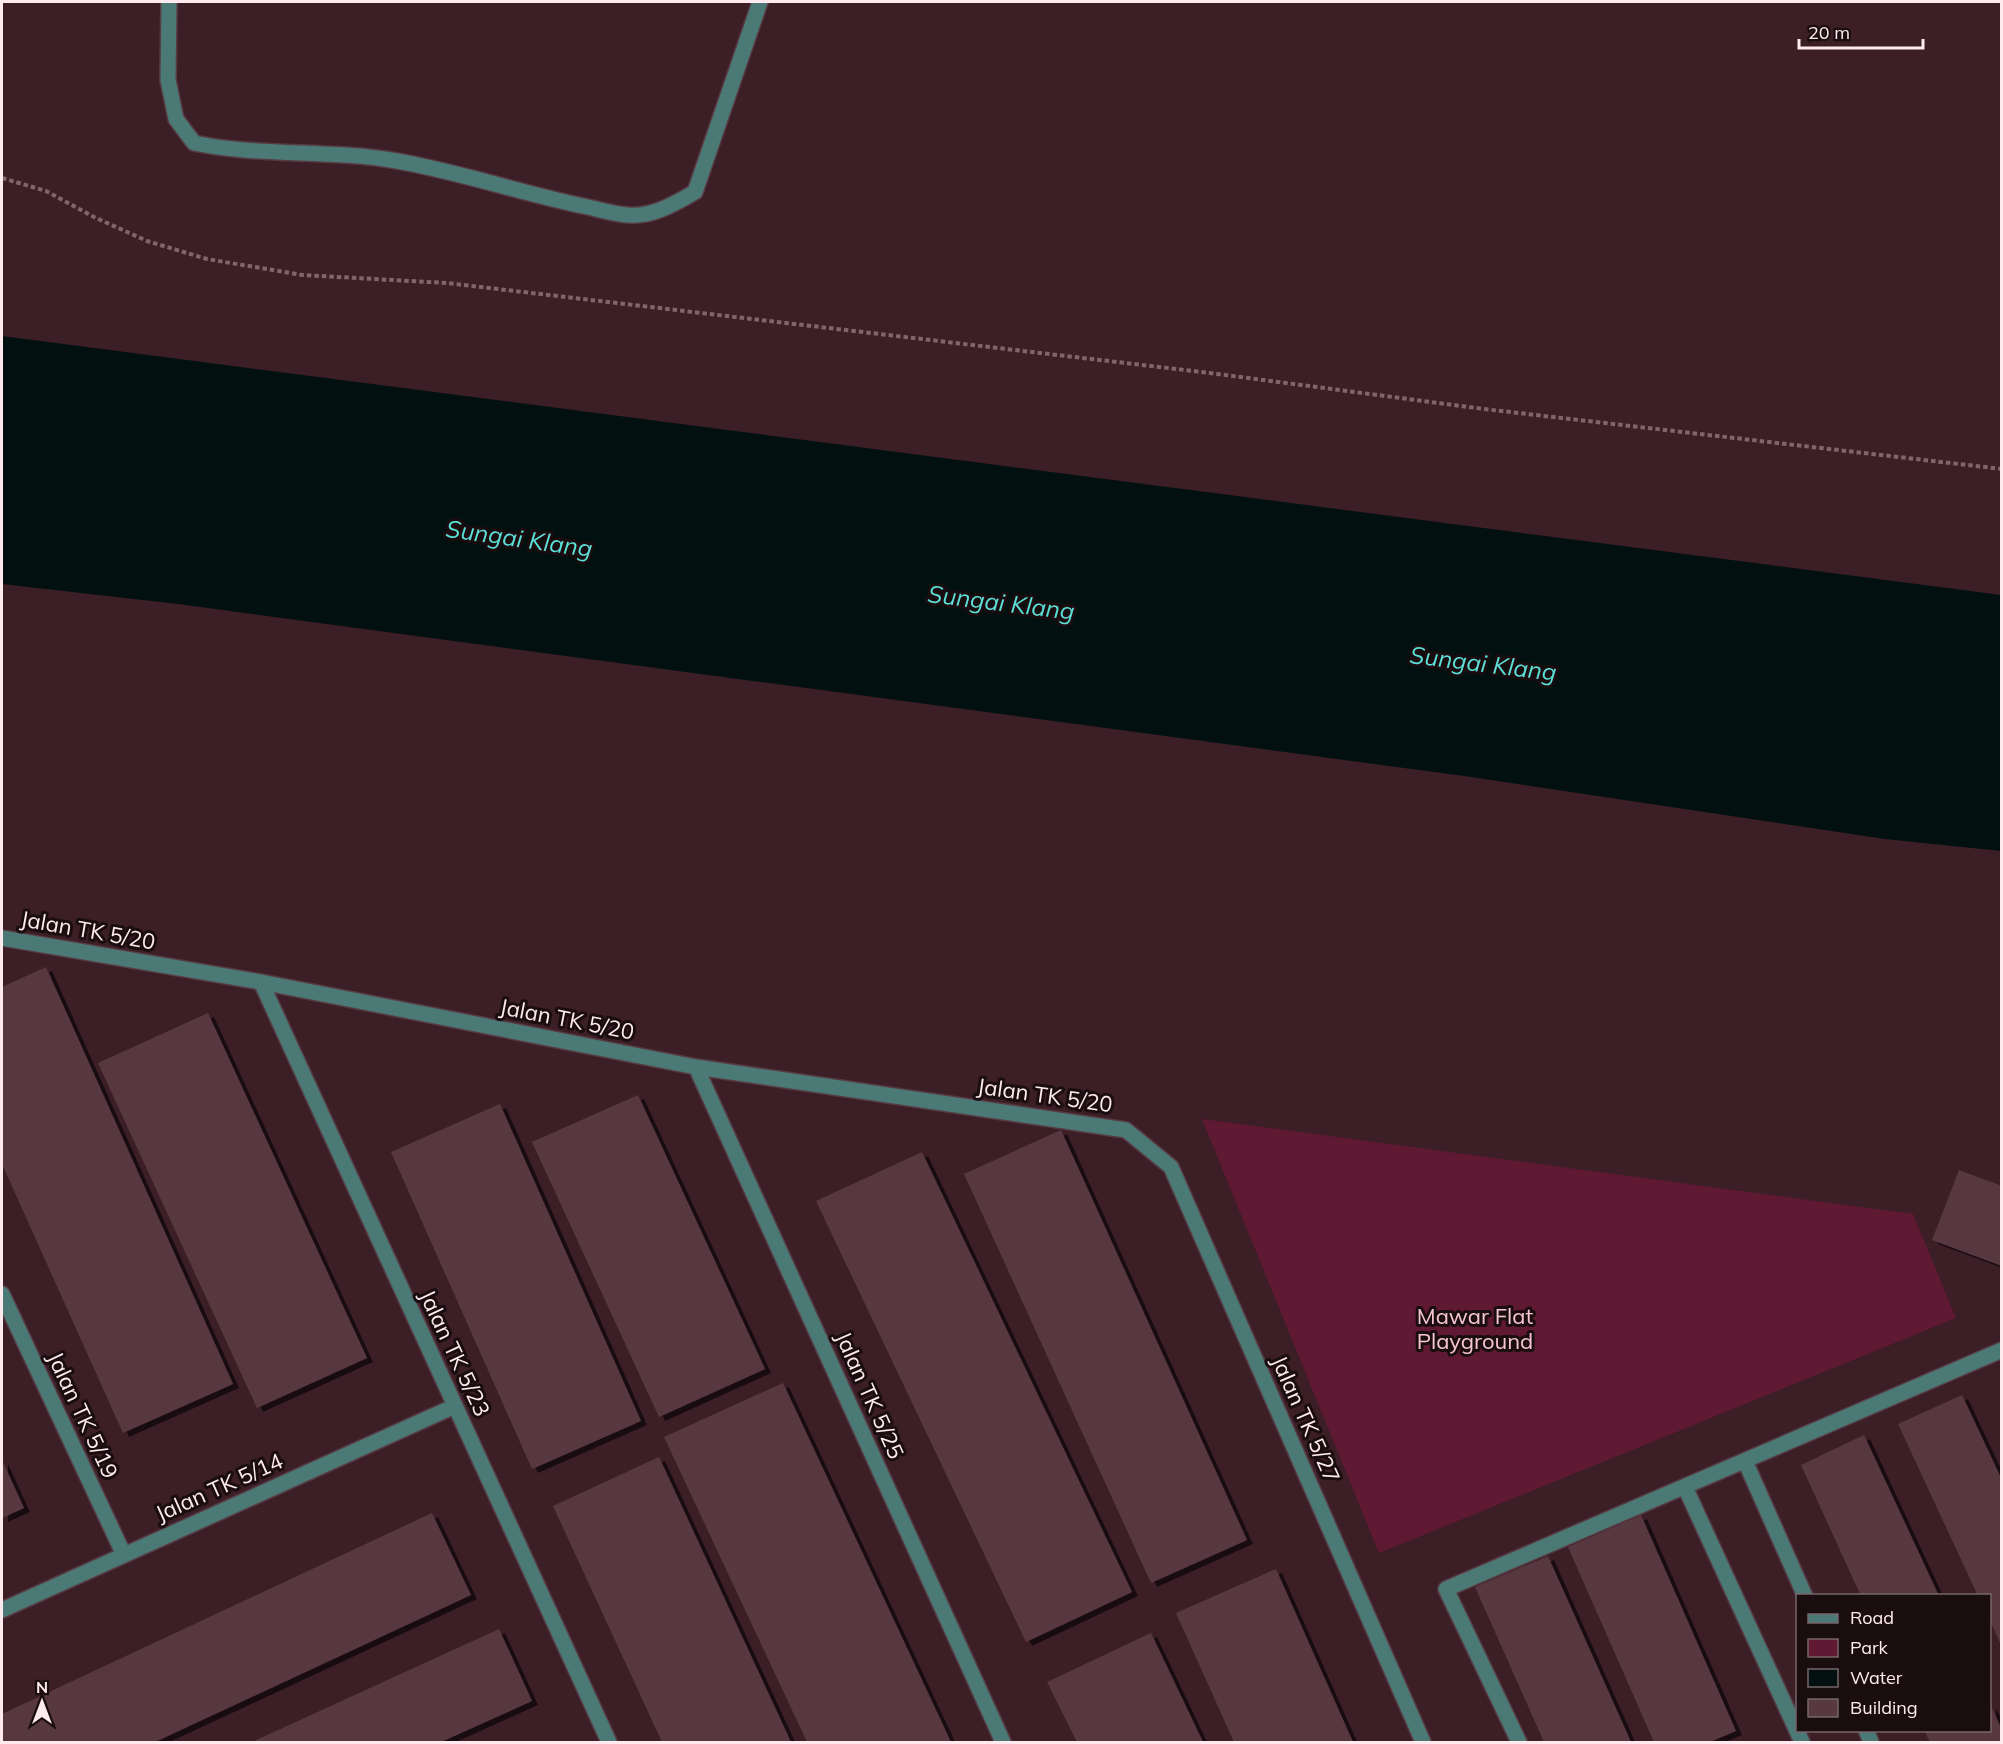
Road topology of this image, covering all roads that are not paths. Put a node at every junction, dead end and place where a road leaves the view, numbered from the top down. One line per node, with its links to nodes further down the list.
1 (169, 2): 2 (street)
2 (760, 2)
3 (2, 938): 4 (street, Jalan TK 5/20)
4 (261, 982): 5 (street, Jalan TK 5/20); 9 (street, Jalan TK 5/23)
5 (696, 1067): 6 (street, Jalan TK 5/20); 17 (street, Jalan TK 5/25)
6 (1126, 1130): 18 (street, Jalan TK 5/27)
7 (2, 1294): 12 (street, Jalan TK 5/19)
8 (2001, 1350): 10 (street)
9 (455, 1406): 12 (street, Jalan TK 5/14); 16 (street, Jalan TK 5/23)
10 (1745, 1461): 11 (street); 13 (street)
11 (1685, 1488): 15 (street); 19 (street)
12 (124, 1555): 14 (street, Jalan TK 5/14)
13 (1804, 1594)
14 (2, 1610)
15 (1796, 1730)
16 (609, 1743)
17 (1003, 1743)
18 (1423, 1743)
19 (1519, 1743)

